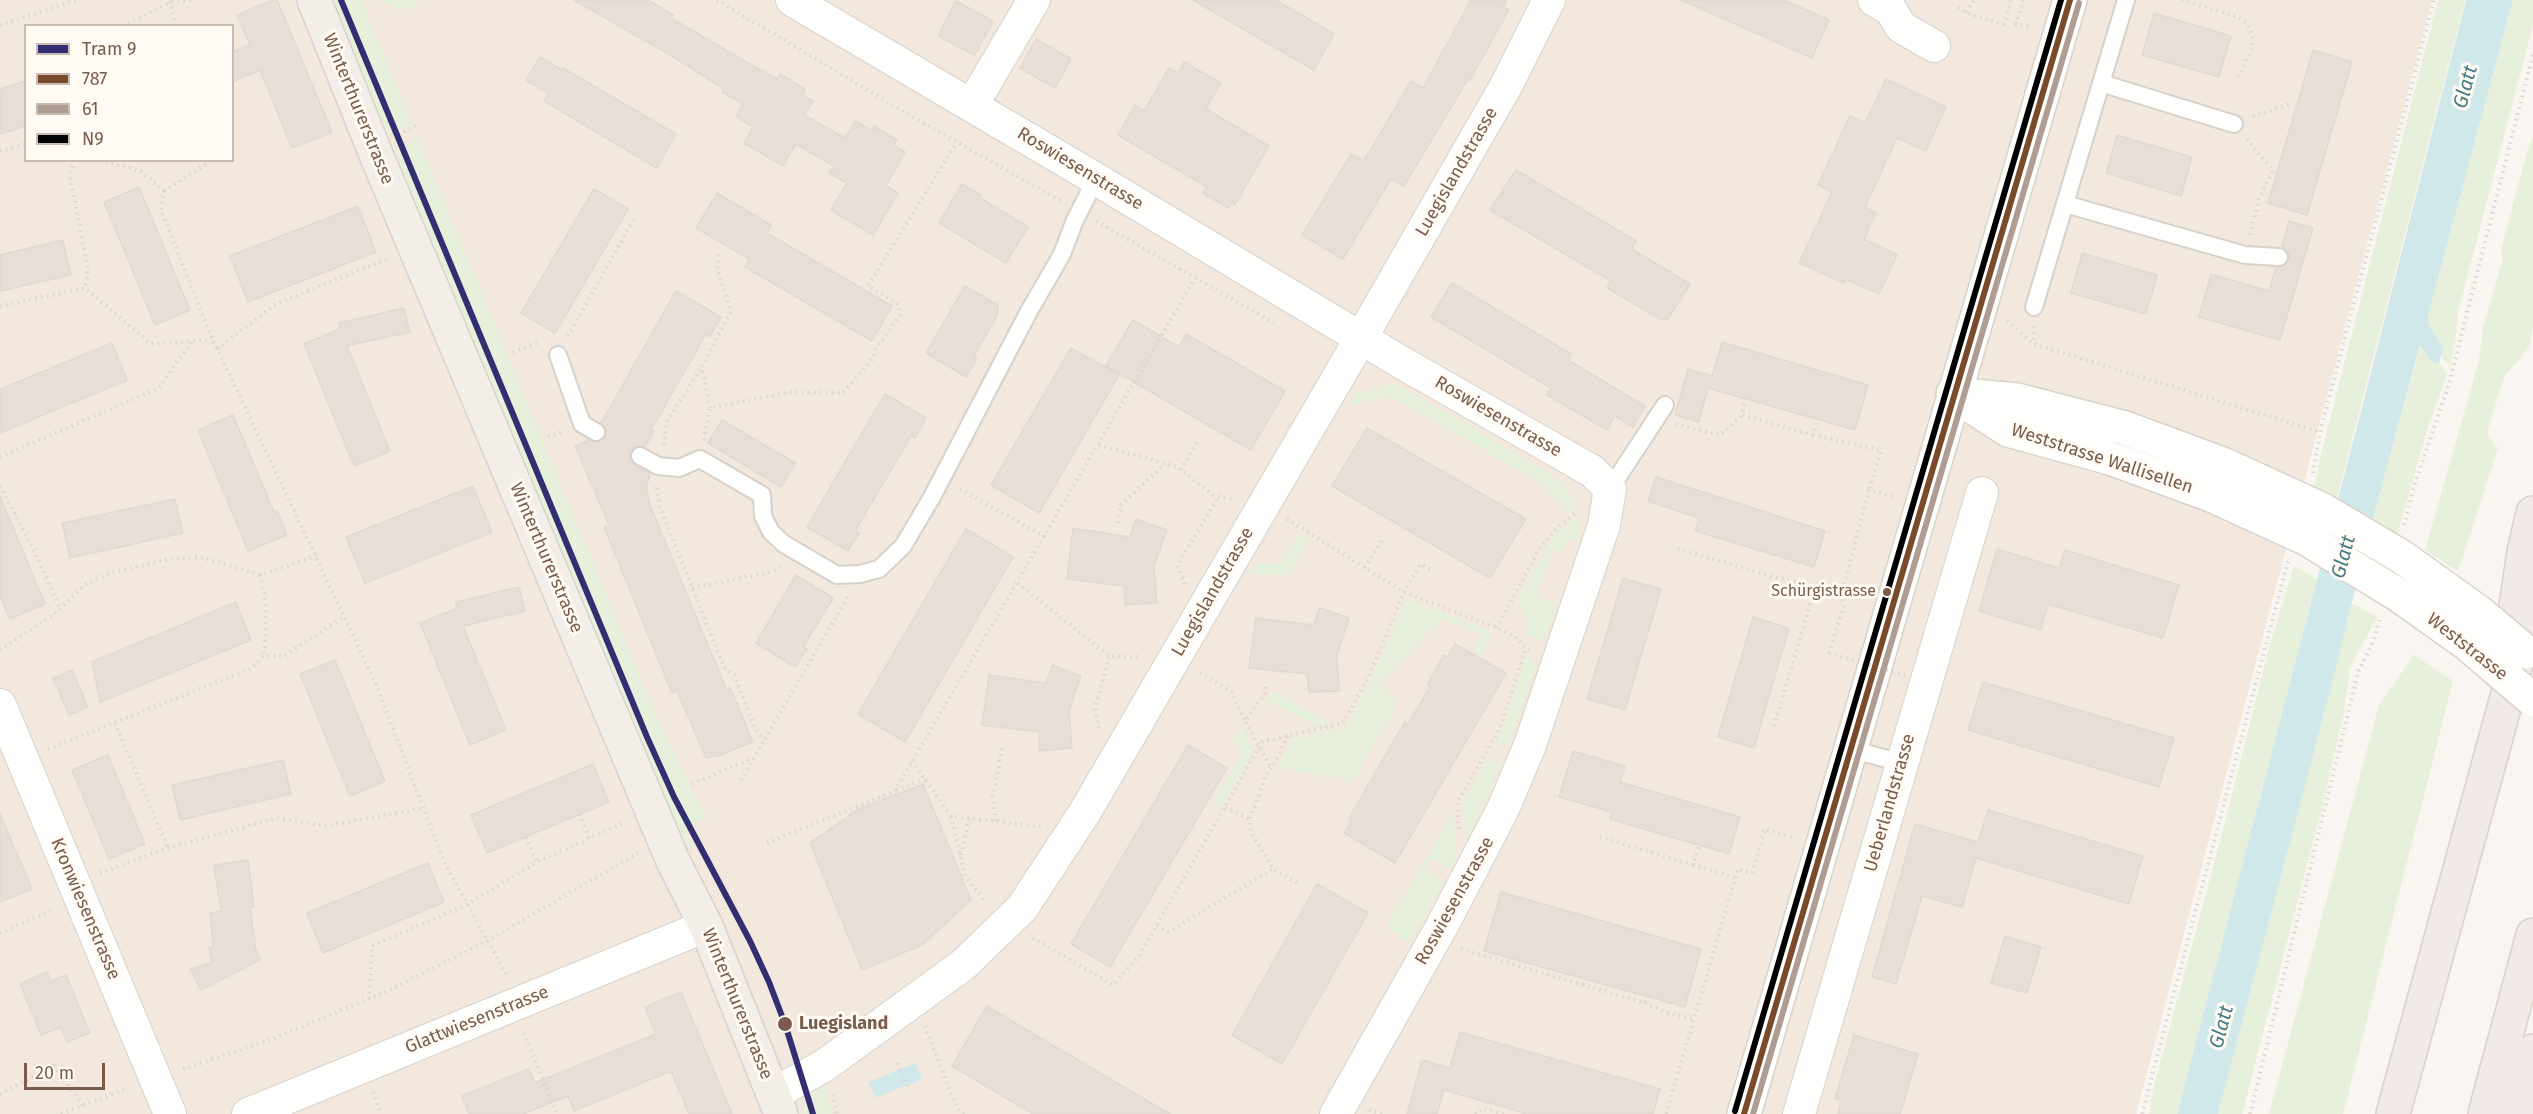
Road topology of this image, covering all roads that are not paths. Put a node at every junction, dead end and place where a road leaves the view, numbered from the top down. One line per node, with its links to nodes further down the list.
1 (314, 0): 36 (main road, Winterthurerstrasse)
2 (792, 0): 10 (street, Roswiesenstrasse)
3 (1034, 0): 10 (street)
4 (1549, 0): 16 (street, Luegislandstrasse)
5 (1874, 0): 8 (street)
6 (2070, 0): 18 (main road)
7 (2126, 0): 9 (lane)
8 (1934, 46)
9 (2101, 82): 11 (lane); 13 (lane)
10 (972, 105): 12 (street, Roswiesenstrasse)
11 (2234, 124)
12 (1096, 178): 16 (street, Roswiesenstrasse); 21 (lane)
13 (2065, 204): 14 (lane); 15 (lane)
14 (2279, 257)
15 (2034, 308)
16 (1361, 338): 22 (street, Roswiesenstrasse); 39 (street, Luegislandstrasse)
17 (558, 355): 20 (lane)
18 (1953, 394): 25 (main road, Weststrasse Wallisellen, bridge); 26 (main road, Weststrasse Wallisellen, bridge); 33 (main road)
19 (1661, 412): 22 (lane)
20 (596, 432)
21 (640, 456)
22 (1610, 489): 42 (street, Roswiesenstrasse)
23 (1982, 493): 34 (street, Ueberlandstrasse)
24 (2533, 513): 32 (highway)
25 (2409, 563): 28 (main road, Weststrasse, bridge)
26 (2400, 596): 30 (main road, Weststrasse, bridge)
27 (2533, 602): 32 (highway)
28 (2533, 658)
29 (2533, 666): 35 (highway)
30 (2533, 700)
31 (0, 705): 40 (street, Kronwiesenstrasse)
32 (2502, 712): 35 (highway)
33 (1850, 748): 34 (lane); 43 (main road)
34 (1902, 763): 44 (street, Ueberlandstrasse)
35 (2482, 787): 45 (highway)
36 (706, 926): 39 (main road, Winterthurerstrasse); 41 (street, Glattwiesenstrasse)
37 (2533, 935): 46 (highway)
38 (2533, 1051): 47 (highway)
39 (778, 1104)
40 (171, 1114)
41 (248, 1114)
42 (1336, 1114)
43 (1744, 1114)
44 (1799, 1114)
45 (2393, 1114)
46 (2485, 1114)
47 (2516, 1114)

